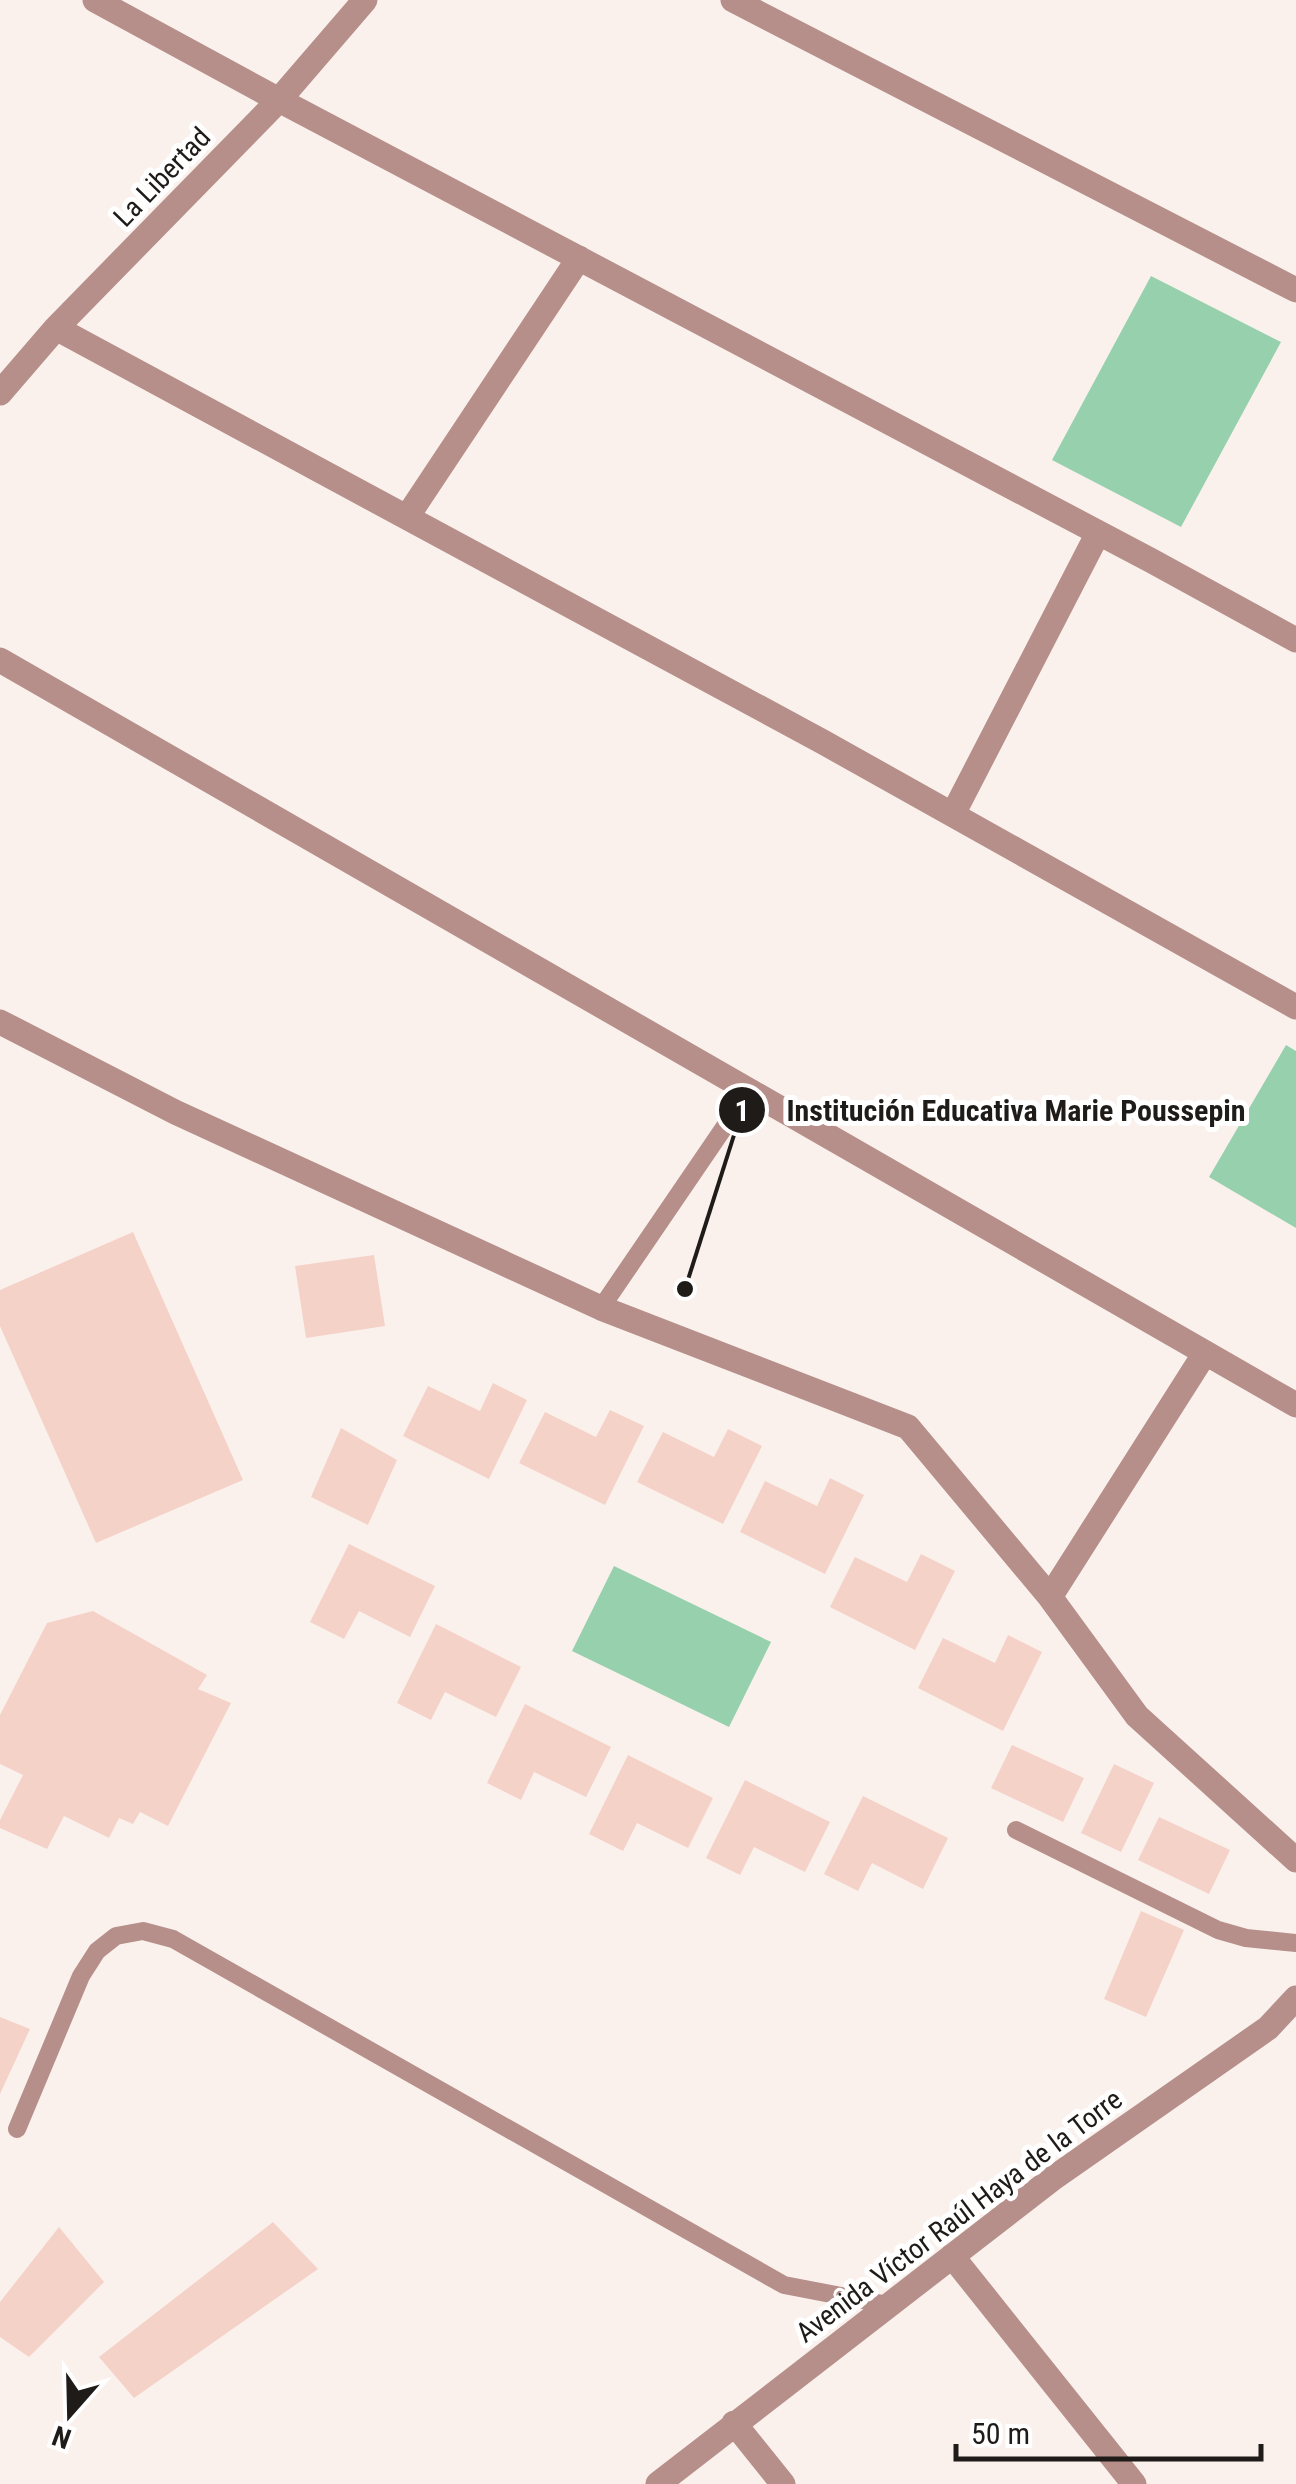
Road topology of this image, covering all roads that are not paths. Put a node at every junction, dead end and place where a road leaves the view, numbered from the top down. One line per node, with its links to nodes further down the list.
1 (96, 0): 4 (street)
2 (365, 0): 4 (street, La Libertad)
3 (733, 0): 6 (street)
4 (279, 100): 5 (street); 7 (street, La Libertad)
5 (579, 258): 9 (street); 10 (street)
6 (1296, 290)
7 (56, 328): 8 (street, La Libertad); 9 (street)
8 (0, 394)
9 (407, 517): 13 (street)
10 (1098, 533): 11 (street); 13 (street)
11 (1296, 640)
12 (0, 660): 16 (street)
13 (953, 814): 14 (street)
14 (1296, 1006)
15 (3, 1027): 17 (street)
16 (749, 1091): 17 (lane); 18 (street)
17 (601, 1308): 20 (street)
18 (1205, 1352): 19 (street); 20 (street)
19 (1296, 1405)
20 (1050, 1597): 22 (street)
21 (1016, 1830): 23 (lane)
22 (1296, 1860)
23 (1296, 1943)
24 (1296, 1998): 26 (street, Avenida Víctor Raúl Haya de la Torre)
25 (16, 2129): 27 (lane)
26 (952, 2256): 27 (street, Avenida Víctor Raúl Haya de la Torre); 31 (street)
27 (888, 2306): 28 (street, Avenida Víctor Raúl Haya de la Torre)
28 (734, 2423): 29 (street, Avenida Víctor Raúl Haya de la Torre); 30 (street)
29 (658, 2484)
30 (783, 2484)
31 (1134, 2484)

